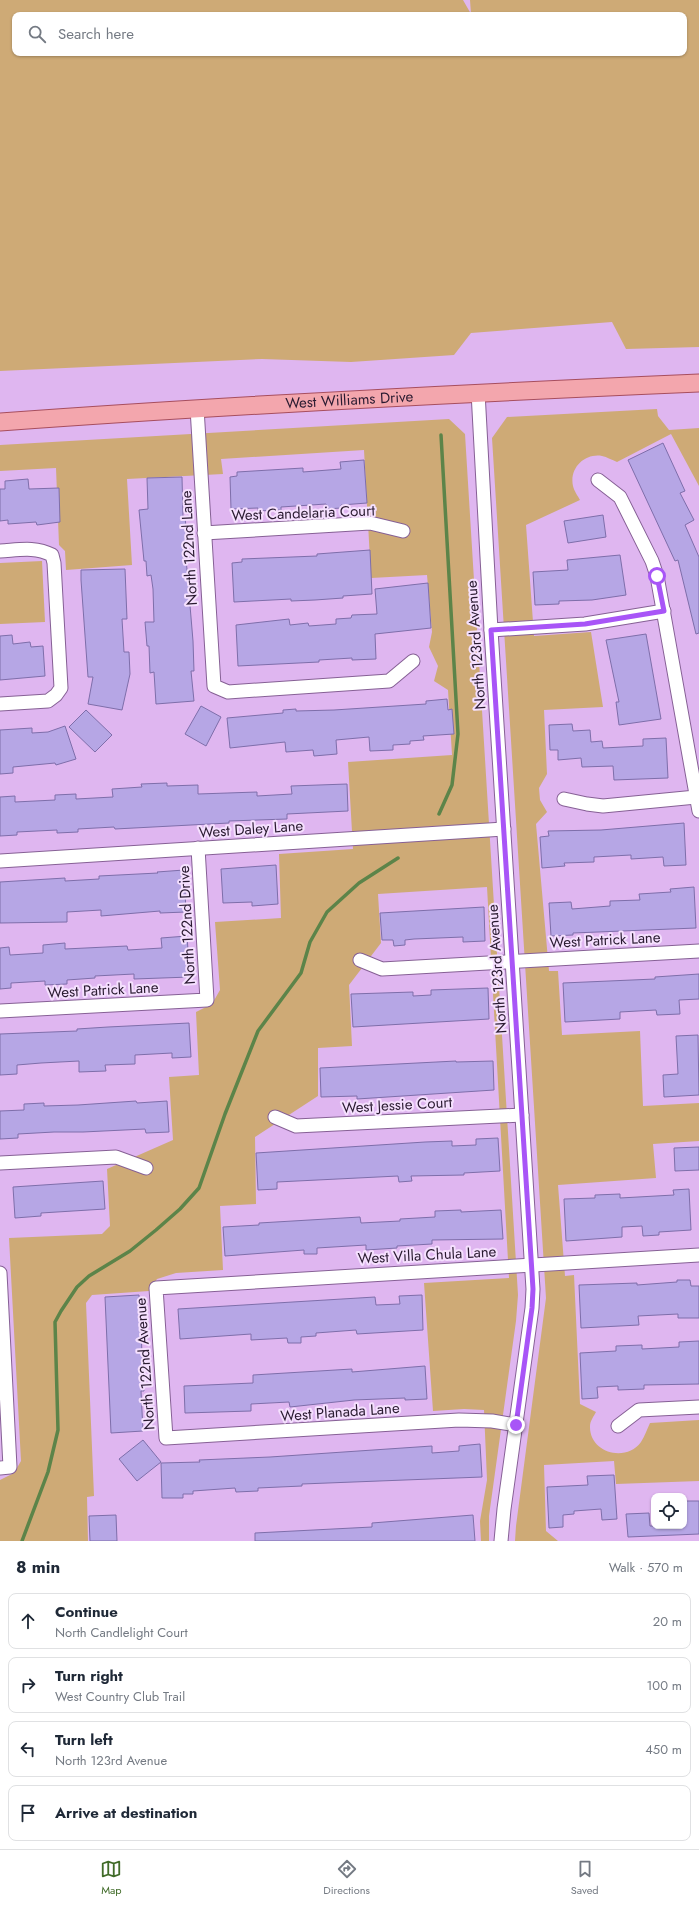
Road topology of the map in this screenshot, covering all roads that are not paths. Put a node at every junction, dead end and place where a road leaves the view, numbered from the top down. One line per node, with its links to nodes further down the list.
1 (699, 383): 2 (main road, West Williams Drive)
2 (478, 392): 3 (main road, West Williams Drive); 10 (street, North 123rd Avenue)
3 (197, 408): 4 (main road, West Williams Drive); 7 (street, North 122nd Lane)
4 (0, 422)
5 (598, 480): 9 (street)
6 (403, 531): 7 (street, West Candelaria Court)
7 (204, 533): 11 (street, North 122nd Lane)
8 (0, 551): 12 (street)
9 (664, 611): 10 (street); 13 (street)
10 (491, 630): 16 (street, North 123rd Avenue)
11 (413, 661)
12 (0, 704)
13 (696, 797): 14 (street); 15 (street)
14 (564, 799)
15 (699, 811)
16 (504, 829): 17 (street, West Daley Lane); 21 (street, North 123rd Avenue)
17 (198, 848): 18 (street, West Daley Lane); 22 (street, North 122nd Drive)
18 (0, 861)
19 (699, 951): 21 (street, West Patrick Lane)
20 (360, 960): 21 (street, West Patrick Lane)
21 (512, 962): 24 (street, North 123rd Avenue)
22 (207, 1000): 23 (street, West Patrick Lane)
23 (0, 1011)
24 (522, 1115): 25 (street, West Jessie Court); 29 (street, North 123rd Avenue)
25 (274, 1118)
26 (0, 1163): 27 (street)
27 (146, 1168)
28 (699, 1255): 29 (street, West Villa Chula Lane)
29 (532, 1265): 31 (street, West Villa Chula Lane); 34 (street, North 123rd Avenue)
30 (0, 1274): 32 (street)
31 (156, 1288): 36 (street, North 122nd Avenue)
32 (1, 1314): 37 (street)
33 (699, 1407): 35 (street)
34 (516, 1425): 36 (street, West Planada Lane); 38 (street, North 123rd Avenue)
35 (618, 1426)
36 (166, 1438)
37 (5, 1468)
38 (501, 1541)

